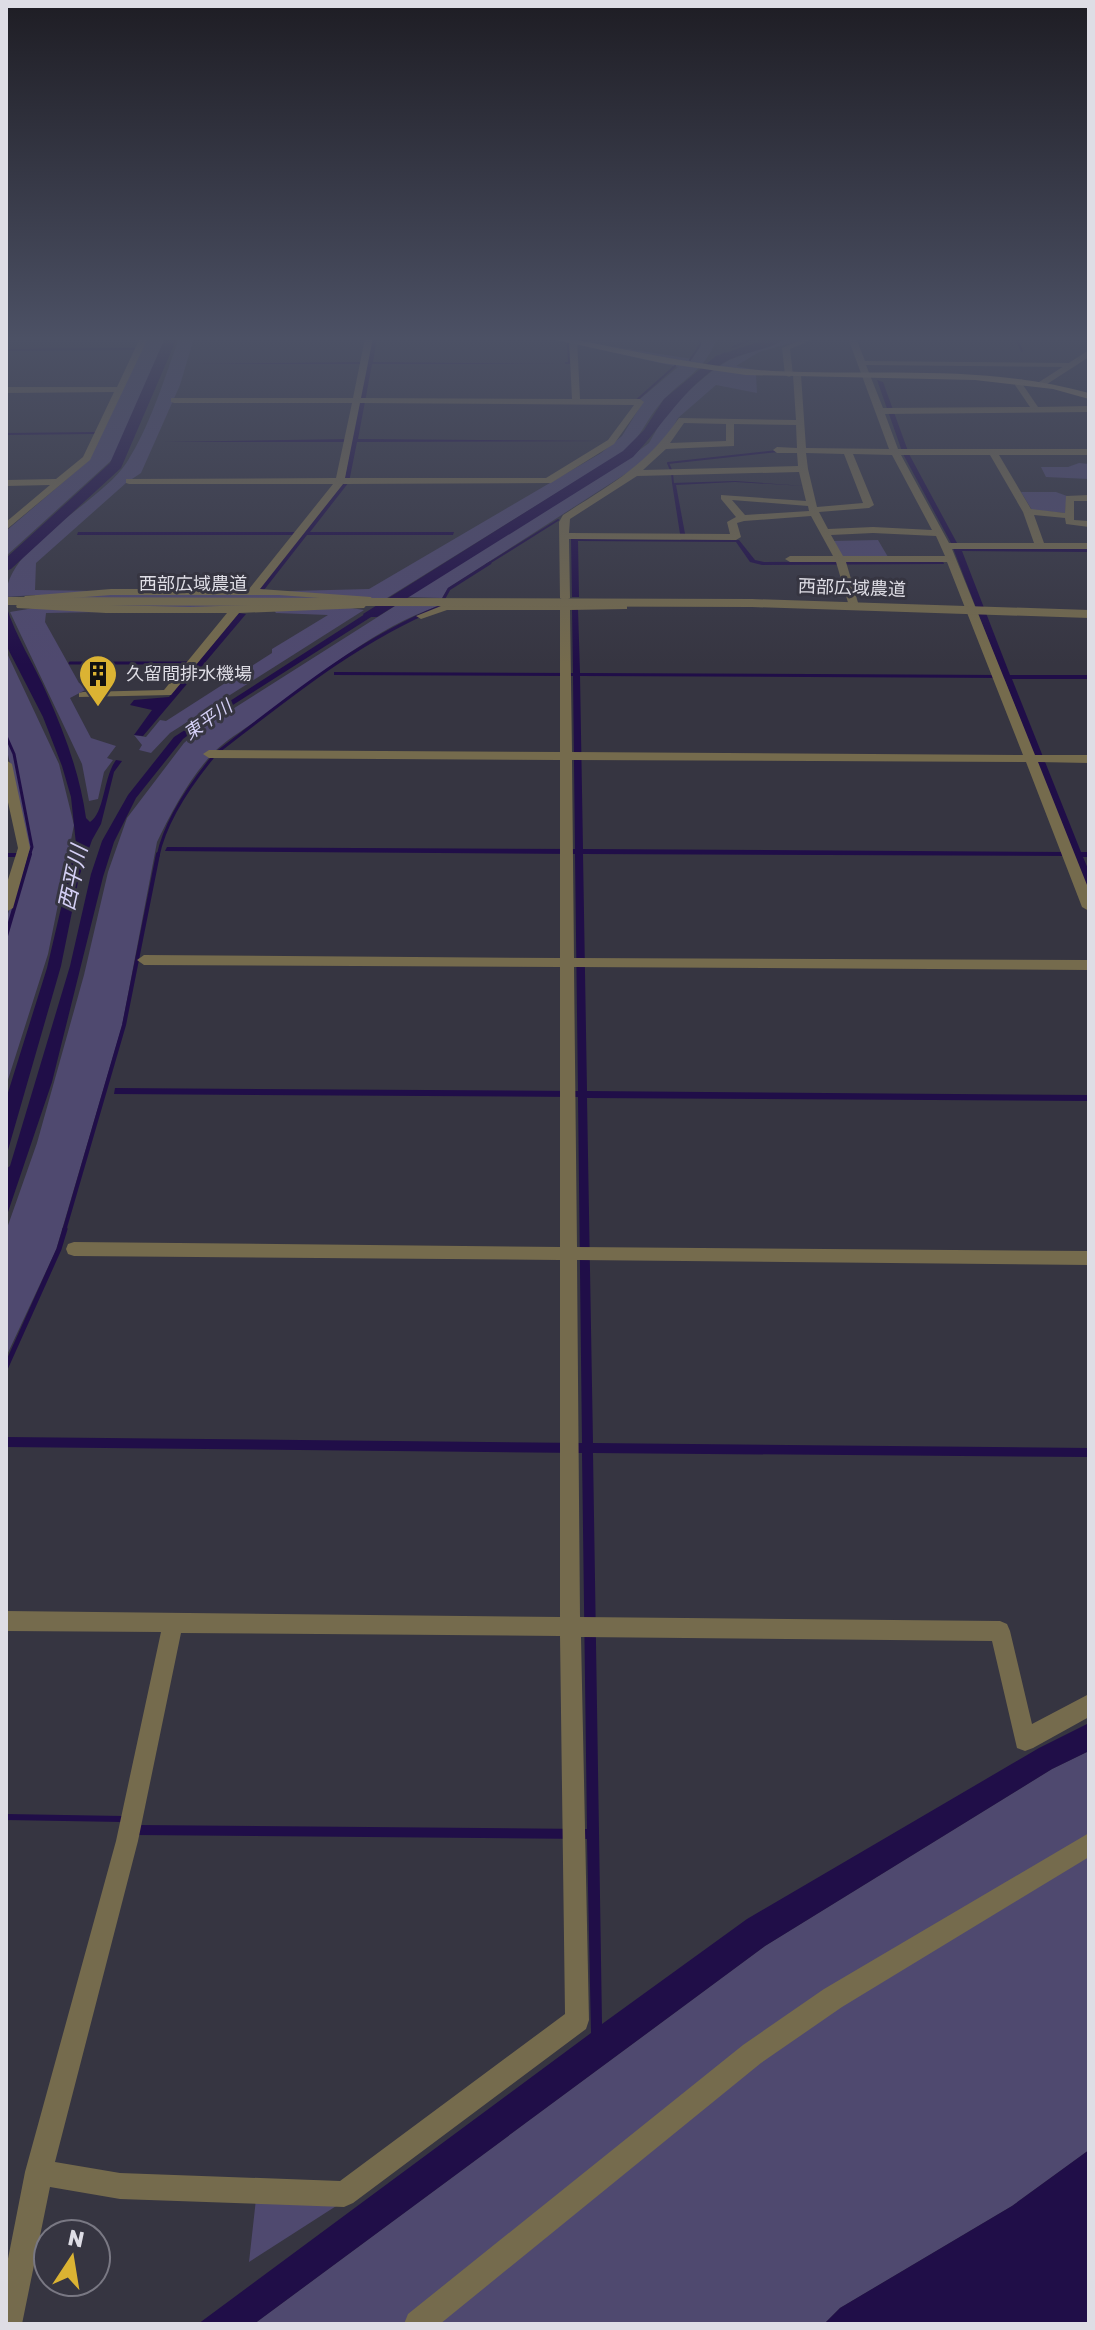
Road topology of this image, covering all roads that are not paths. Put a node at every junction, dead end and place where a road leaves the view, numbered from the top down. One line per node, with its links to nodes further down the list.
1 (93, 447): 17 (street)
2 (347, 447): 16 (street)
3 (603, 447): 16 (street)
4 (663, 447): 14 (street)
5 (801, 447): 13 (street)
6 (900, 447): 9 (street)
7 (982, 447): 11 (street)
8 (848, 452): 9 (street); 13 (street); 20 (street)
9 (902, 452): 11 (street); 27 (street)
10 (1089, 452): 11 (street)
11 (989, 454): 21 (street)
12 (778, 455): 13 (street)
13 (801, 460): 14 (street); 20 (street)
14 (635, 473): 28 (street)
15 (129, 481): 16 (street)
16 (340, 481): 35 (street)
17 (58, 482): 18 (street); 25 (street)
18 (6, 483)
19 (1089, 498): 22 (street)
20 (814, 509): 23 (street); 23 (street); 26 (street)
21 (1028, 512): 22 (street); 29 (street)
22 (1070, 516): 24 (street)
23 (742, 518): 28 (street)
24 (1089, 524)
25 (6, 527)
26 (824, 532): 27 (street); 34 (street)
27 (939, 533): 30 (street)
28 (564, 536): 40 (street)
29 (1040, 545): 30 (street); 31 (street)
30 (952, 546): 33 (street)
31 (1089, 546)
32 (790, 559): 34 (street)
33 (951, 559): 34 (street); 43 (street)
34 (840, 561): 42 (street)
35 (251, 593): 38 (street); 39 (street)
36 (448, 598): 40 (street)
37 (6, 601): 38 (street, 西部広域農道)
38 (22, 601): 39 (street, 西部広域農道); 44 (street)
39 (364, 602): 41 (street, 西部広域農道); 44 (street)
40 (565, 602): 41 (street); 46 (street); 49 (street)
41 (636, 602): 42 (street, 西部広域農道)
42 (854, 606): 43 (street, 西部広域農道)
43 (972, 610): 45 (street, 西部広域農道); 50 (street)
44 (235, 611): 47 (street)
45 (1089, 614)
46 (421, 616)
47 (83, 695)
48 (209, 754): 49 (street)
49 (574, 756): 50 (street); 56 (street)
50 (1031, 758): 51 (street); 53 (street)
51 (1089, 759)
52 (6, 764): 54 (street)
53 (1089, 907)
54 (6, 908)
55 (144, 960): 56 (street)
56 (576, 962): 57 (street); 59 (street)
57 (1089, 965)
58 (74, 1249): 59 (street)
59 (580, 1252): 60 (street); 63 (street)
60 (1089, 1258)
61 (6, 1621): 62 (street)
62 (173, 1622): 63 (street); 66 (street)
63 (583, 1624): 64 (street); 66 (street)
64 (1089, 1705)
65 (1089, 1844): 68 (street)
66 (38, 2172): 67 (street)
67 (8, 2324)
68 (418, 2324)

